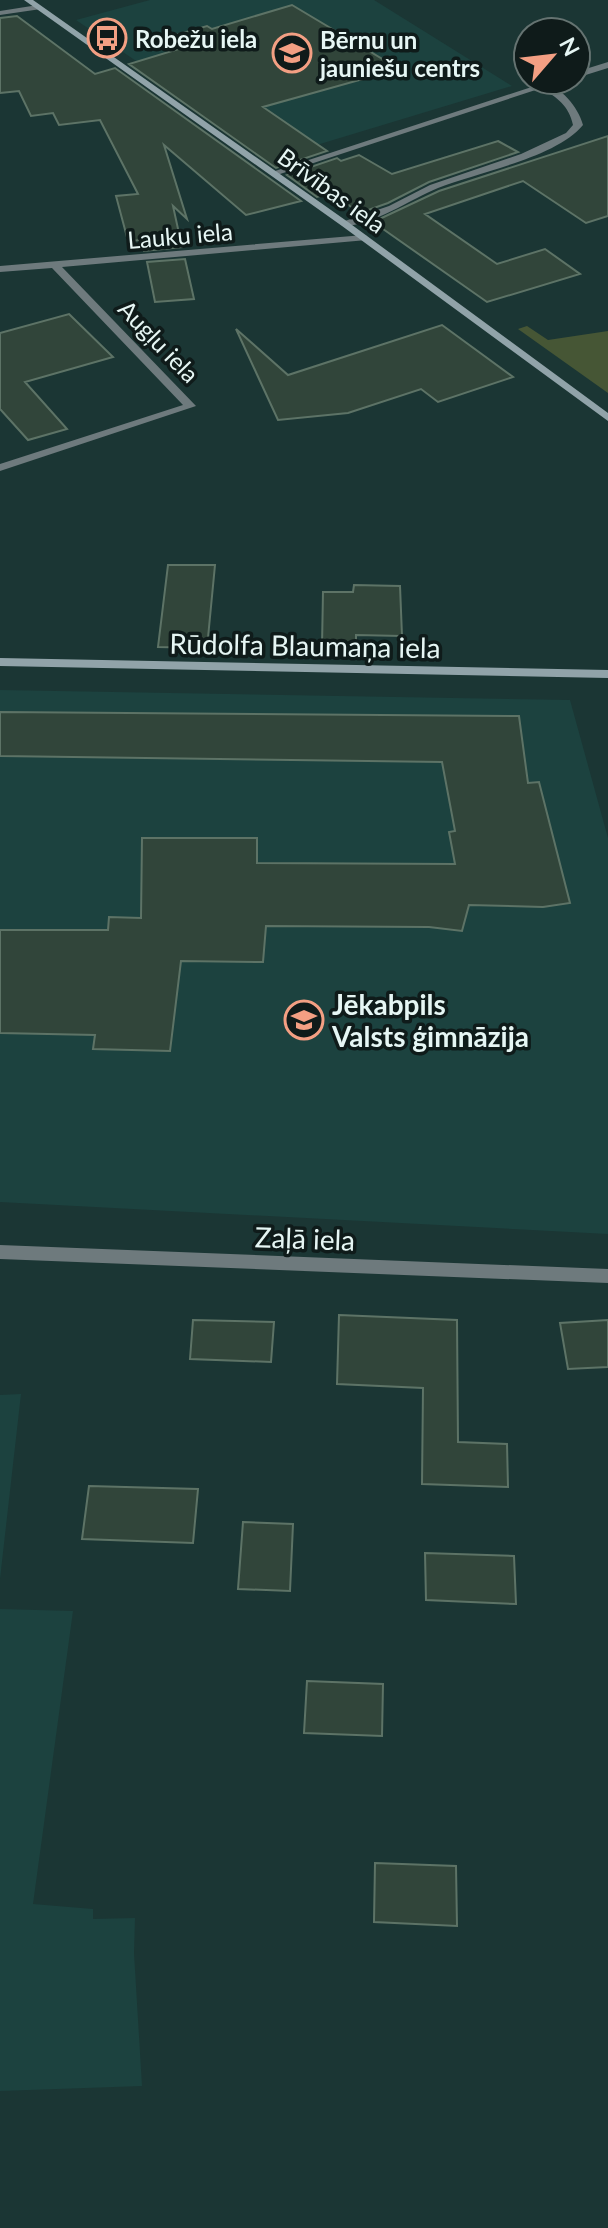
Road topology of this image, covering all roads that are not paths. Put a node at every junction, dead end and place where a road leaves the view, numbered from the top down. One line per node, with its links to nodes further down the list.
1 (28, 0): 2 (main road, Brīvības iela)
2 (38, 7): 3 (street); 6 (main road, Brīvības iela)
3 (0, 13)
4 (513, 96): 6 (street)
5 (560, 96): 7 (street)
6 (274, 173): 7 (main road, Brīvības iela)
7 (345, 224): 8 (main road, Brīvības iela)
8 (364, 238): 9 (street, Lauku iela); 11 (main road, Brīvības iela)
9 (56, 266): 10 (street, Lauku iela); 12 (street, Augļu iela)
10 (0, 269)
11 (608, 418)
12 (0, 468)
13 (0, 662): 14 (main road, Rūdolfa Blaumaņa iela)
14 (608, 674)
15 (0, 1252): 16 (street, Zaļā iela)
16 (608, 1276)

